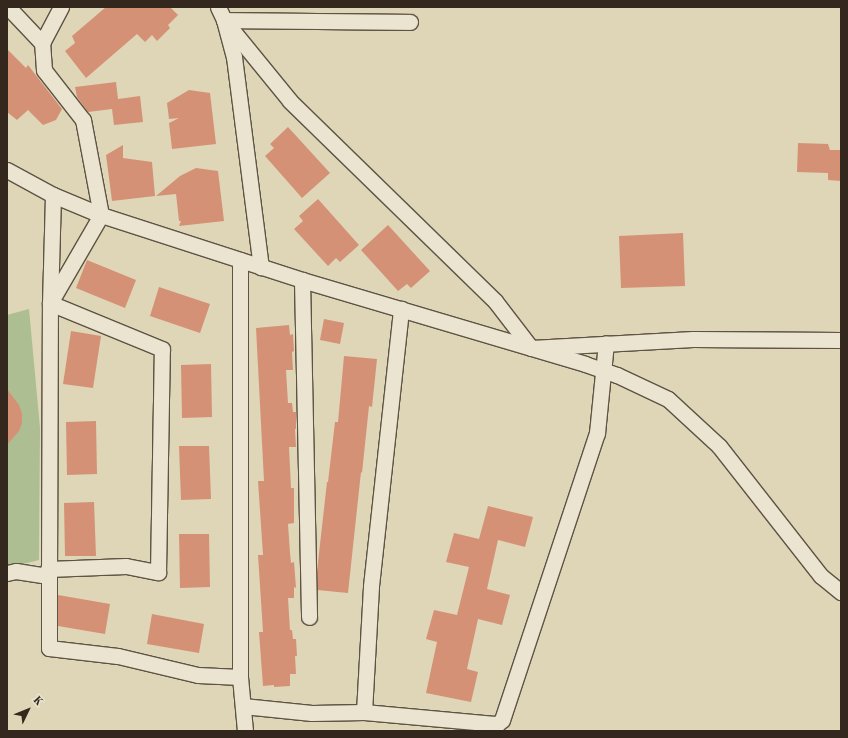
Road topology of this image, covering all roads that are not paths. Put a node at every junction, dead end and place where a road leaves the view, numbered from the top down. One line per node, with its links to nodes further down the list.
1 (8, 7): 5 (street)
2 (62, 7): 5 (street)
3 (221, 14): 4 (street); 10 (street); 16 (street)
4 (410, 22)
5 (42, 42): 8 (street)
6 (7, 170): 7 (street)
7 (53, 195): 8 (street); 12 (street)
8 (101, 215): 9 (street); 12 (street)
9 (240, 260): 10 (street); 22 (street)
10 (261, 267): 11 (street)
11 (302, 280): 13 (street); 21 (street)
12 (50, 303): 19 (street); 19 (street)
13 (401, 309): 16 (street); 24 (street)
14 (841, 340): 15 (street)
15 (606, 343): 16 (street); 17 (street)
16 (531, 348): 17 (street)
17 (602, 370): 20 (street); 24 (street)
18 (7, 573): 19 (street)
19 (48, 573): 22 (street)
20 (841, 592)
21 (309, 617)
22 (240, 677): 23 (street)
23 (243, 706): 24 (street); 25 (street)
24 (364, 712)
25 (245, 731)

